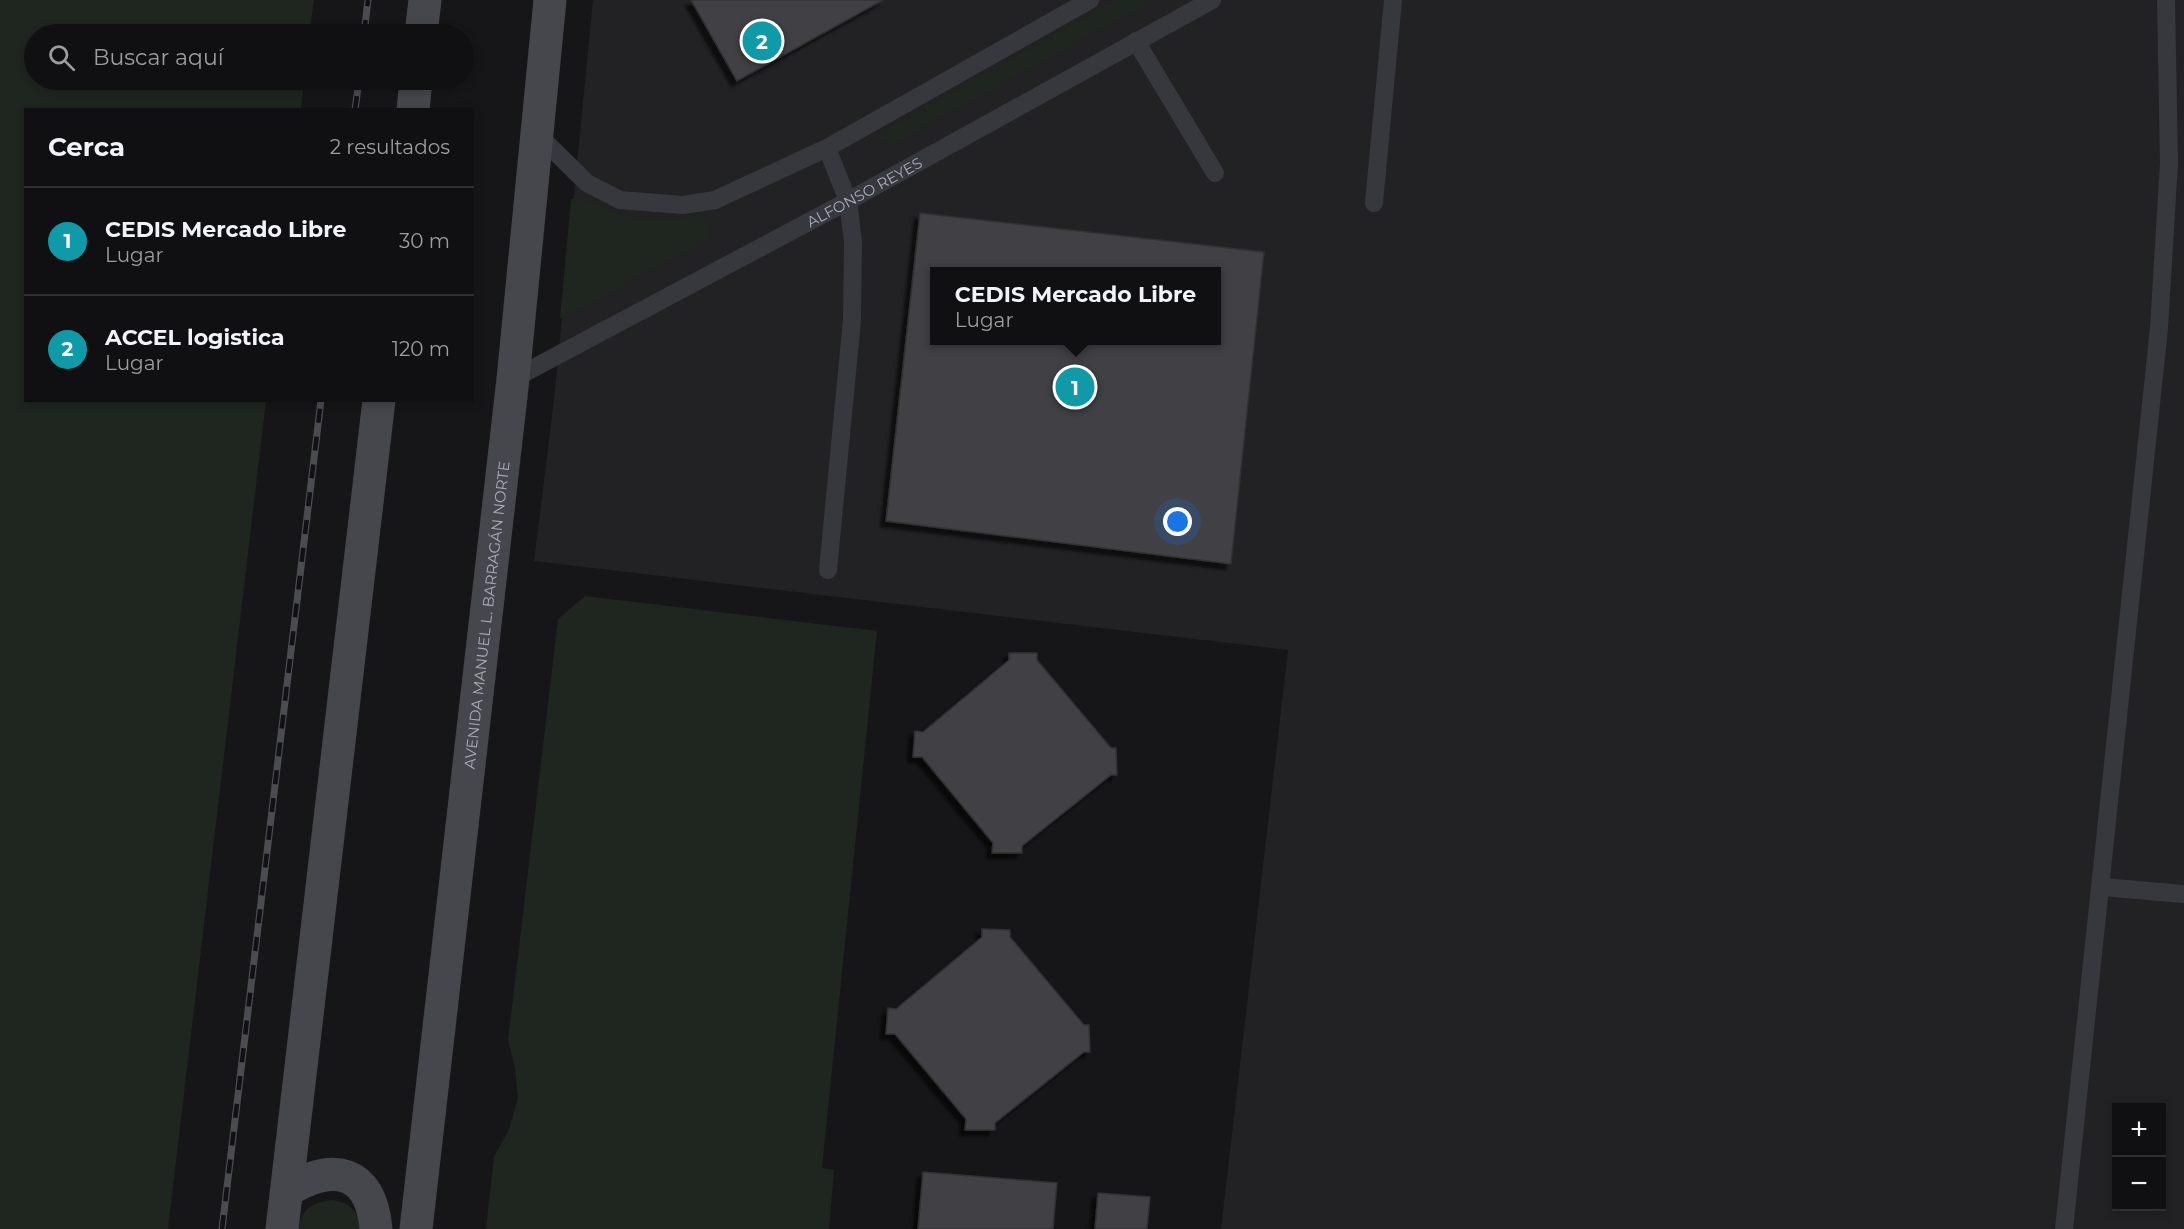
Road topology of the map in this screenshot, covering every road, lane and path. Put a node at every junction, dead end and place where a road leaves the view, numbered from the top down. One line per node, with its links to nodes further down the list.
1 (425, 0): 7 (main road)
2 (550, 0): 11 (main road, AVENIDA MANUEL L. BARRAGÁN NORTE)
3 (1090, 0): 12 (lane)
4 (1212, 0): 8 (lane, ALFONSO REYES)
5 (1393, 0): 15 (lane)
6 (2166, 0): 19 (lane)
7 (422, 24)
8 (1136, 41): 13 (lane); 14 (lane, ALFONSO REYES)
9 (415, 90): 10 (main road)
10 (413, 108)
11 (535, 132): 12 (lane); 16 (main road, AVENIDA MANUEL L. BARRAGÁN NORTE)
12 (827, 148): 14 (lane)
13 (1215, 173)
14 (848, 201): 16 (lane, ALFONSO REYES); 18 (lane)
15 (1374, 203)
16 (513, 379): 24 (main road, AVENIDA MANUEL L. BARRAGÁN NORTE)
17 (379, 402): 21 (main road)
18 (828, 570)
19 (2102, 887): 20 (lane); 25 (lane)
20 (2184, 894)
21 (286, 1191): 22 (main road); 23 (main road)
22 (282, 1229)
23 (376, 1229)
24 (416, 1229)
25 (2064, 1229)

